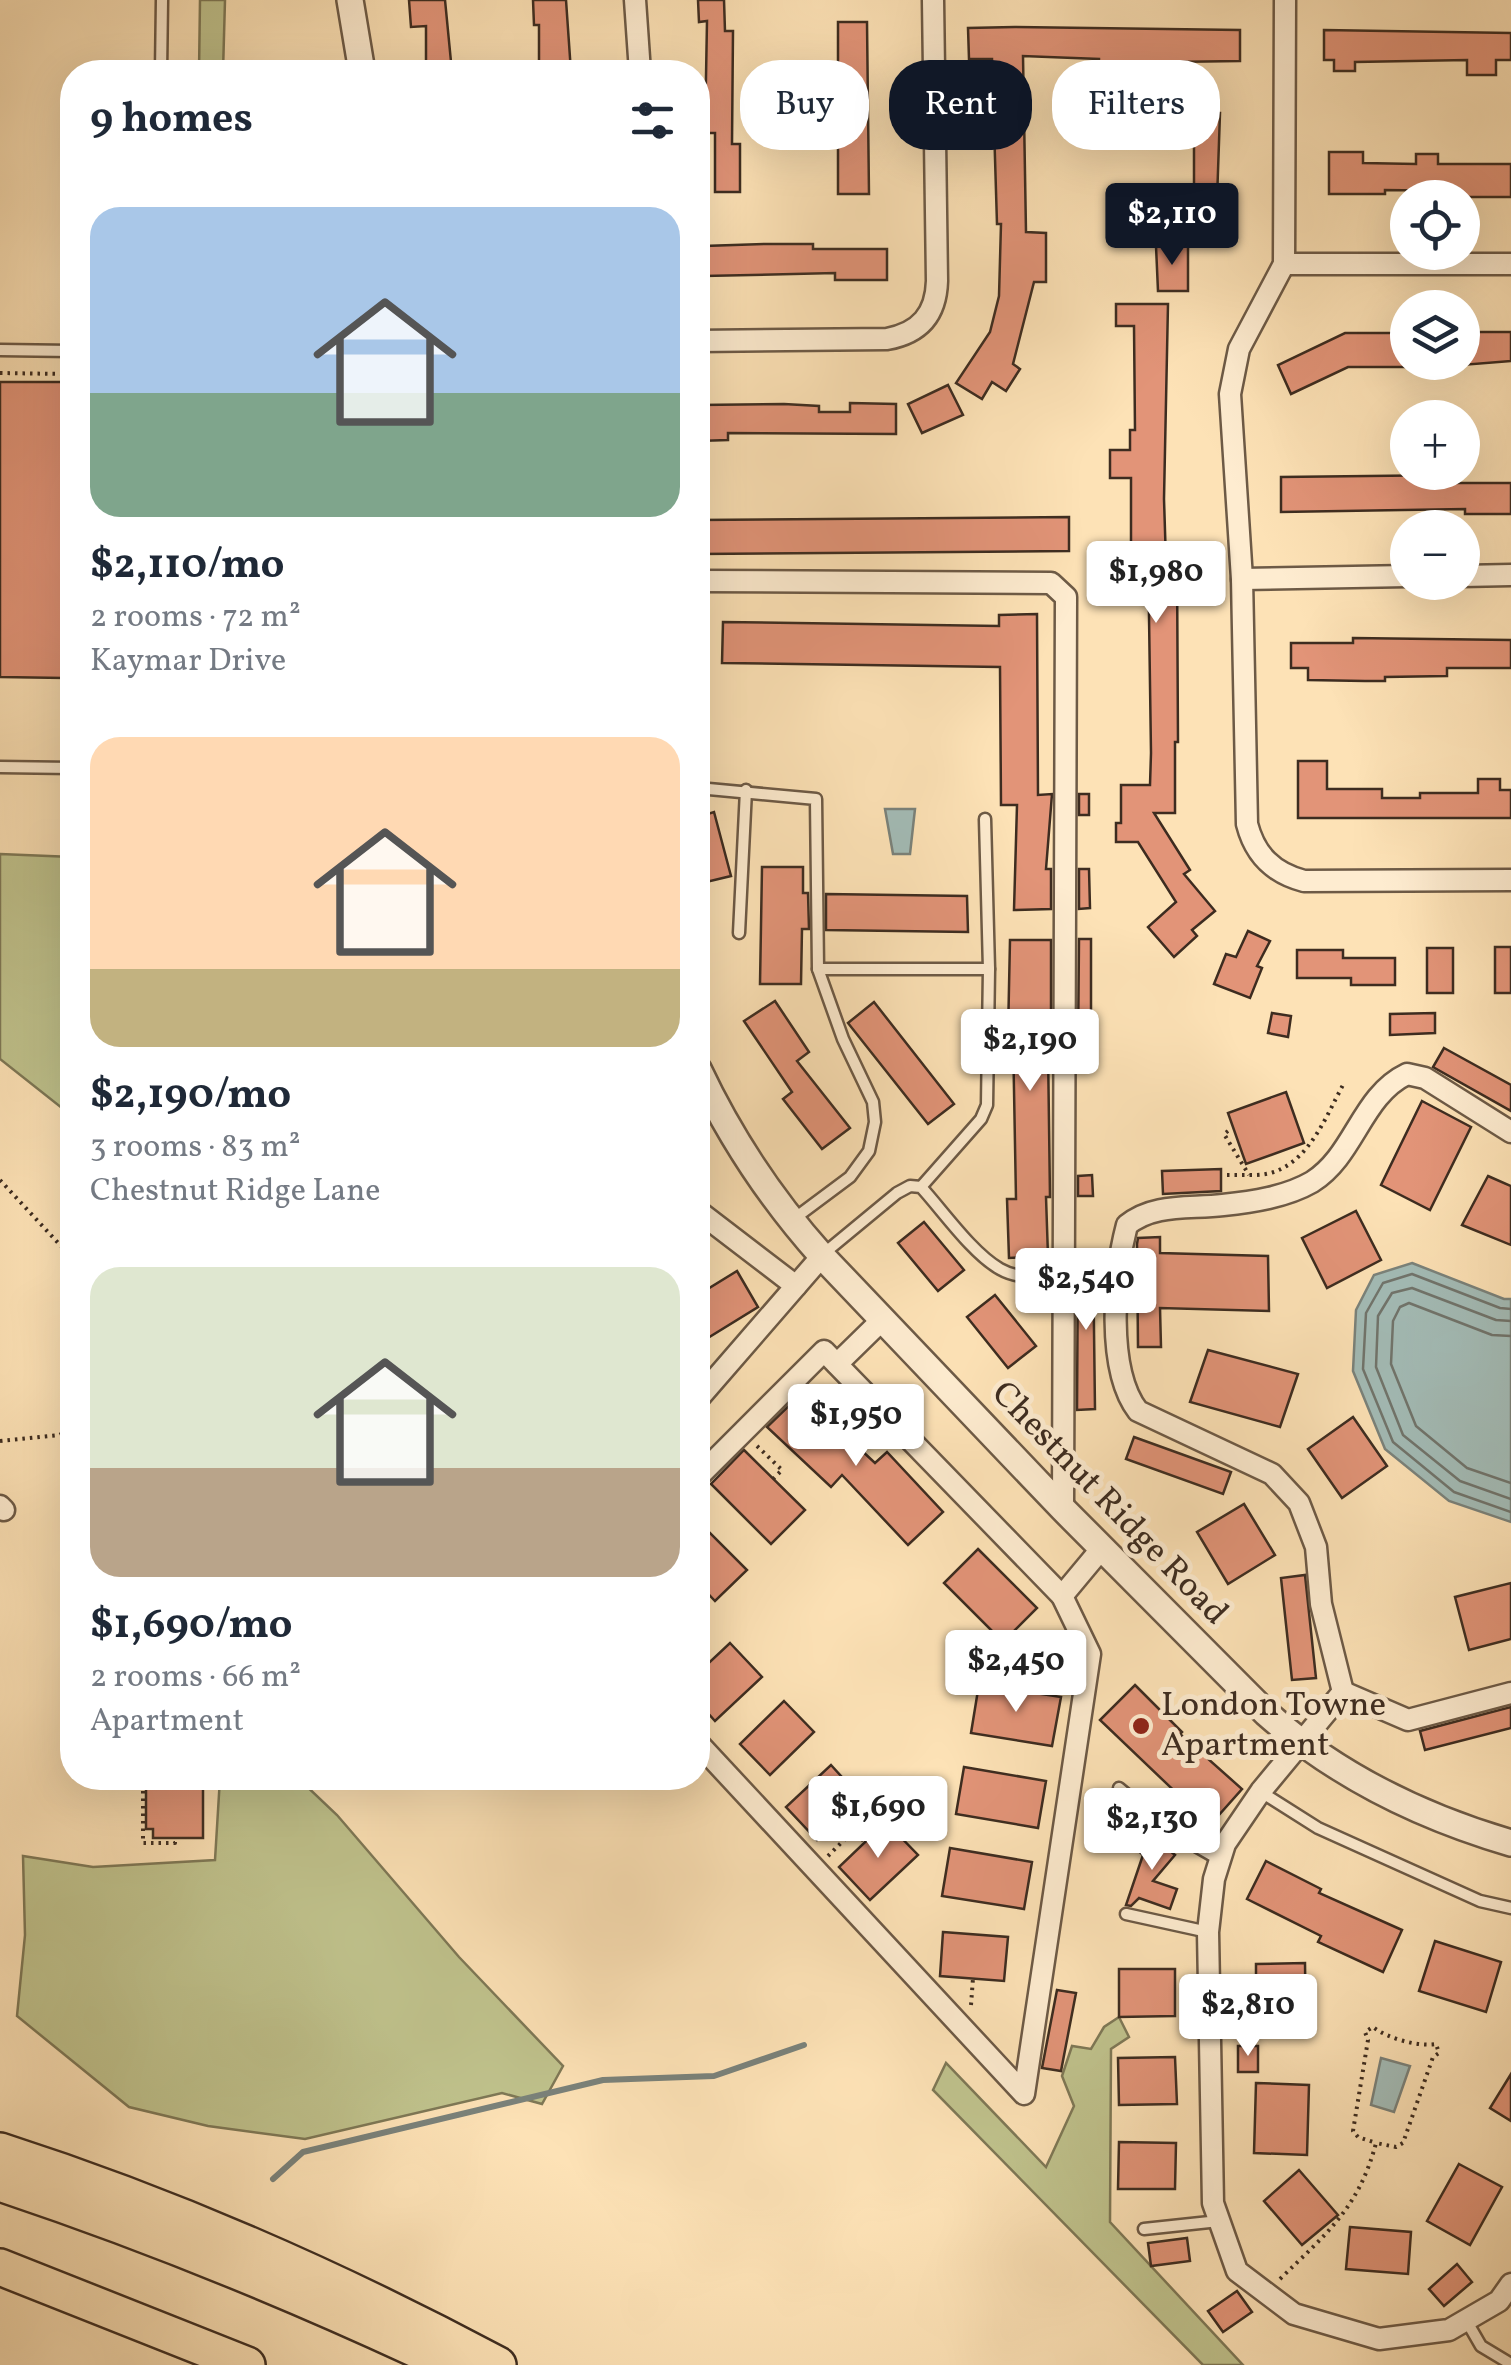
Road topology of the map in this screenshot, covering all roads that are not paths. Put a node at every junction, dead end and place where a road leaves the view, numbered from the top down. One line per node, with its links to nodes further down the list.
1 (162, 0): 6 (lane)
2 (350, 0): 7 (street)
3 (635, 0): 8 (street)
4 (932, 0): 11 (street)
5 (1285, 0): 9 (street)
6 (161, 60)
7 (359, 60)
8 (639, 60)
9 (1284, 264): 10 (street); 17 (street)
10 (1511, 264)
11 (710, 341)
12 (0, 350): 13 (lane)
13 (60, 351)
14 (1511, 575): 16 (street)
15 (1390, 576): 17 (street)
16 (1480, 576)
17 (1242, 579): 24 (street)
18 (710, 582): 34 (street)
19 (0, 766): 20 (lane)
20 (60, 768)
21 (710, 788): 22 (lane)
22 (746, 790): 25 (lane); 26 (lane)
23 (984, 819): 27 (lane)
24 (1511, 880)
25 (740, 933)
26 (818, 969): 27 (lane); 32 (lane)
27 (988, 969): 30 (lane)
28 (710, 1093): 32 (street, Chestnut Ridge Road)
29 (1511, 1132): 43 (street)
30 (921, 1186): 33 (lane); 34 (lane)
31 (710, 1220): 35 (street)
32 (792, 1222): 33 (street, Chestnut Ridge Road)
33 (822, 1256): 35 (street); 36 (street, Chestnut Ridge Road)
34 (1064, 1277): 40 (street)
35 (796, 1286): 38 (street)
36 (882, 1320): 37 (street); 40 (street, Chestnut Ridge Road)
37 (837, 1364): 39 (street); 42 (street)
38 (710, 1385)
39 (710, 1465)
40 (1064, 1510): 41 (street, Chestnut Ridge Road)
41 (1102, 1548): 42 (street); 45 (street, Chestnut Ridge Road)
42 (1062, 1596): 46 (street)
43 (1343, 1692): 44 (street); 45 (street)
44 (1511, 1693)
45 (1299, 1743): 48 (street); 49 (street, Chestnut Ridge Road)
46 (710, 1756)
47 (1119, 1788): 50 (lane)
48 (1260, 1791): 50 (street); 51 (lane)
49 (1511, 1843)
50 (1220, 1860): 53 (street)
51 (1511, 1908)
52 (1126, 1914): 53 (lane)
53 (1208, 1932): 56 (street)
54 (0, 2150): 64 (highway)
55 (0, 2184): 63 (highway)
56 (1220, 2221): 57 (lane); 60 (street)
57 (1144, 2229)
58 (0, 2267): 62 (highway)
59 (1511, 2284): 60 (street)
60 (1466, 2320): 61 (lane)
61 (1511, 2364)
62 (247, 2365)
63 (450, 2365)
64 (498, 2365)

